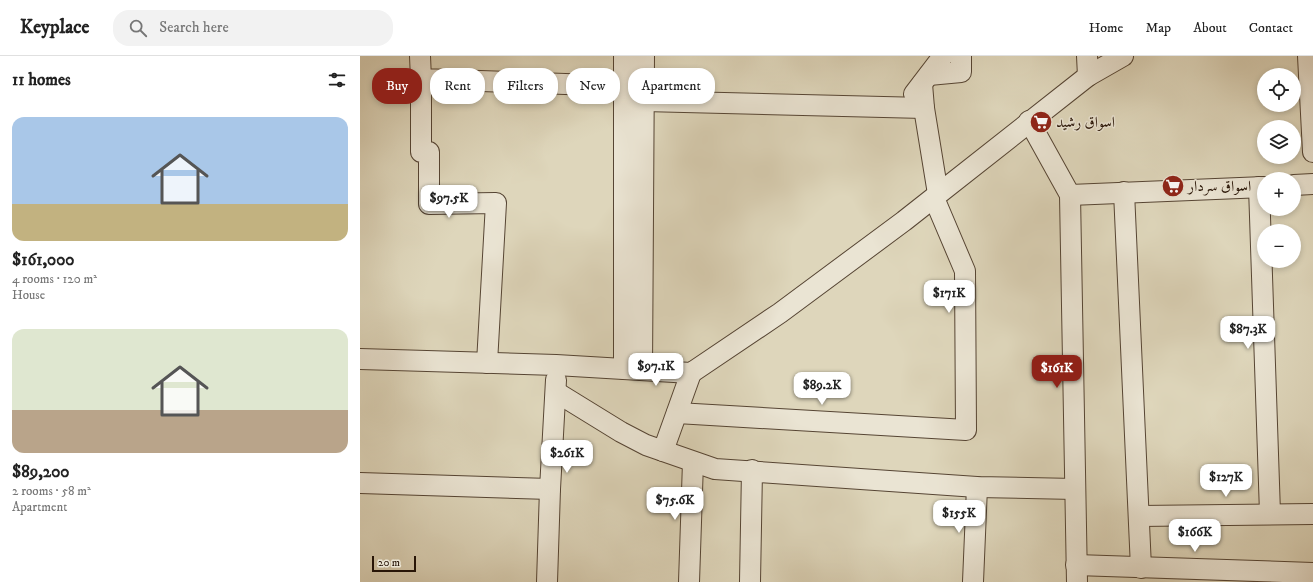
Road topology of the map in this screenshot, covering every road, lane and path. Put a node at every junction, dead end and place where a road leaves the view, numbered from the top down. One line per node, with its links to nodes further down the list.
1 (420, 56): 9 (street)
2 (624, 56): 14 (street)
3 (644, 56): 10 (street)
4 (943, 56): 13 (street)
5 (961, 56): 13 (street)
6 (1087, 56): 11 (street)
7 (1123, 56): 11 (street)
8 (1308, 56): 21 (street)
9 (420, 68)
10 (644, 68)
11 (1088, 76): 20 (street)
12 (422, 79): 14 (street)
13 (926, 79): 18 (street); 19 (street)
14 (623, 86): 32 (street)
15 (715, 103): 18 (street)
16 (420, 104): 30 (street)
17 (644, 104): 32 (street)
18 (903, 108): 19 (street)
19 (924, 108): 27 (street)
20 (1029, 121): 26 (street); 27 (street)
21 (1313, 152)
22 (1313, 184): 23 (street)
23 (1301, 185)
24 (1257, 187): 25 (street)
25 (1124, 192): 26 (street); 45 (street)
26 (1070, 195): 42 (street)
27 (936, 196): 33 (street); 35 (street)
28 (1262, 216): 43 (street)
29 (360, 359): 30 (street)
30 (488, 363): 31 (street)
31 (556, 365): 32 (street); 34 (street)
32 (633, 369): 33 (street)
33 (691, 373): 35 (street)
34 (556, 392): 36 (street); 41 (street)
35 (677, 413): 36 (street)
36 (663, 452): 37 (street)
37 (692, 462): 38 (street); 50 (street)
38 (752, 470): 40 (street); 51 (street)
39 (360, 483): 41 (street)
40 (977, 487): 42 (street); 52 (street)
41 (550, 489): 49 (street)
42 (1075, 489): 48 (street)
43 (1270, 513): 44 (street); 45 (street)
44 (1313, 514)
45 (1139, 516): 46 (street)
46 (1141, 568): 47 (street); 48 (street)
47 (1313, 573)
48 (1076, 574)
49 (547, 582)
50 (689, 582)
51 (750, 582)
52 (973, 582)

